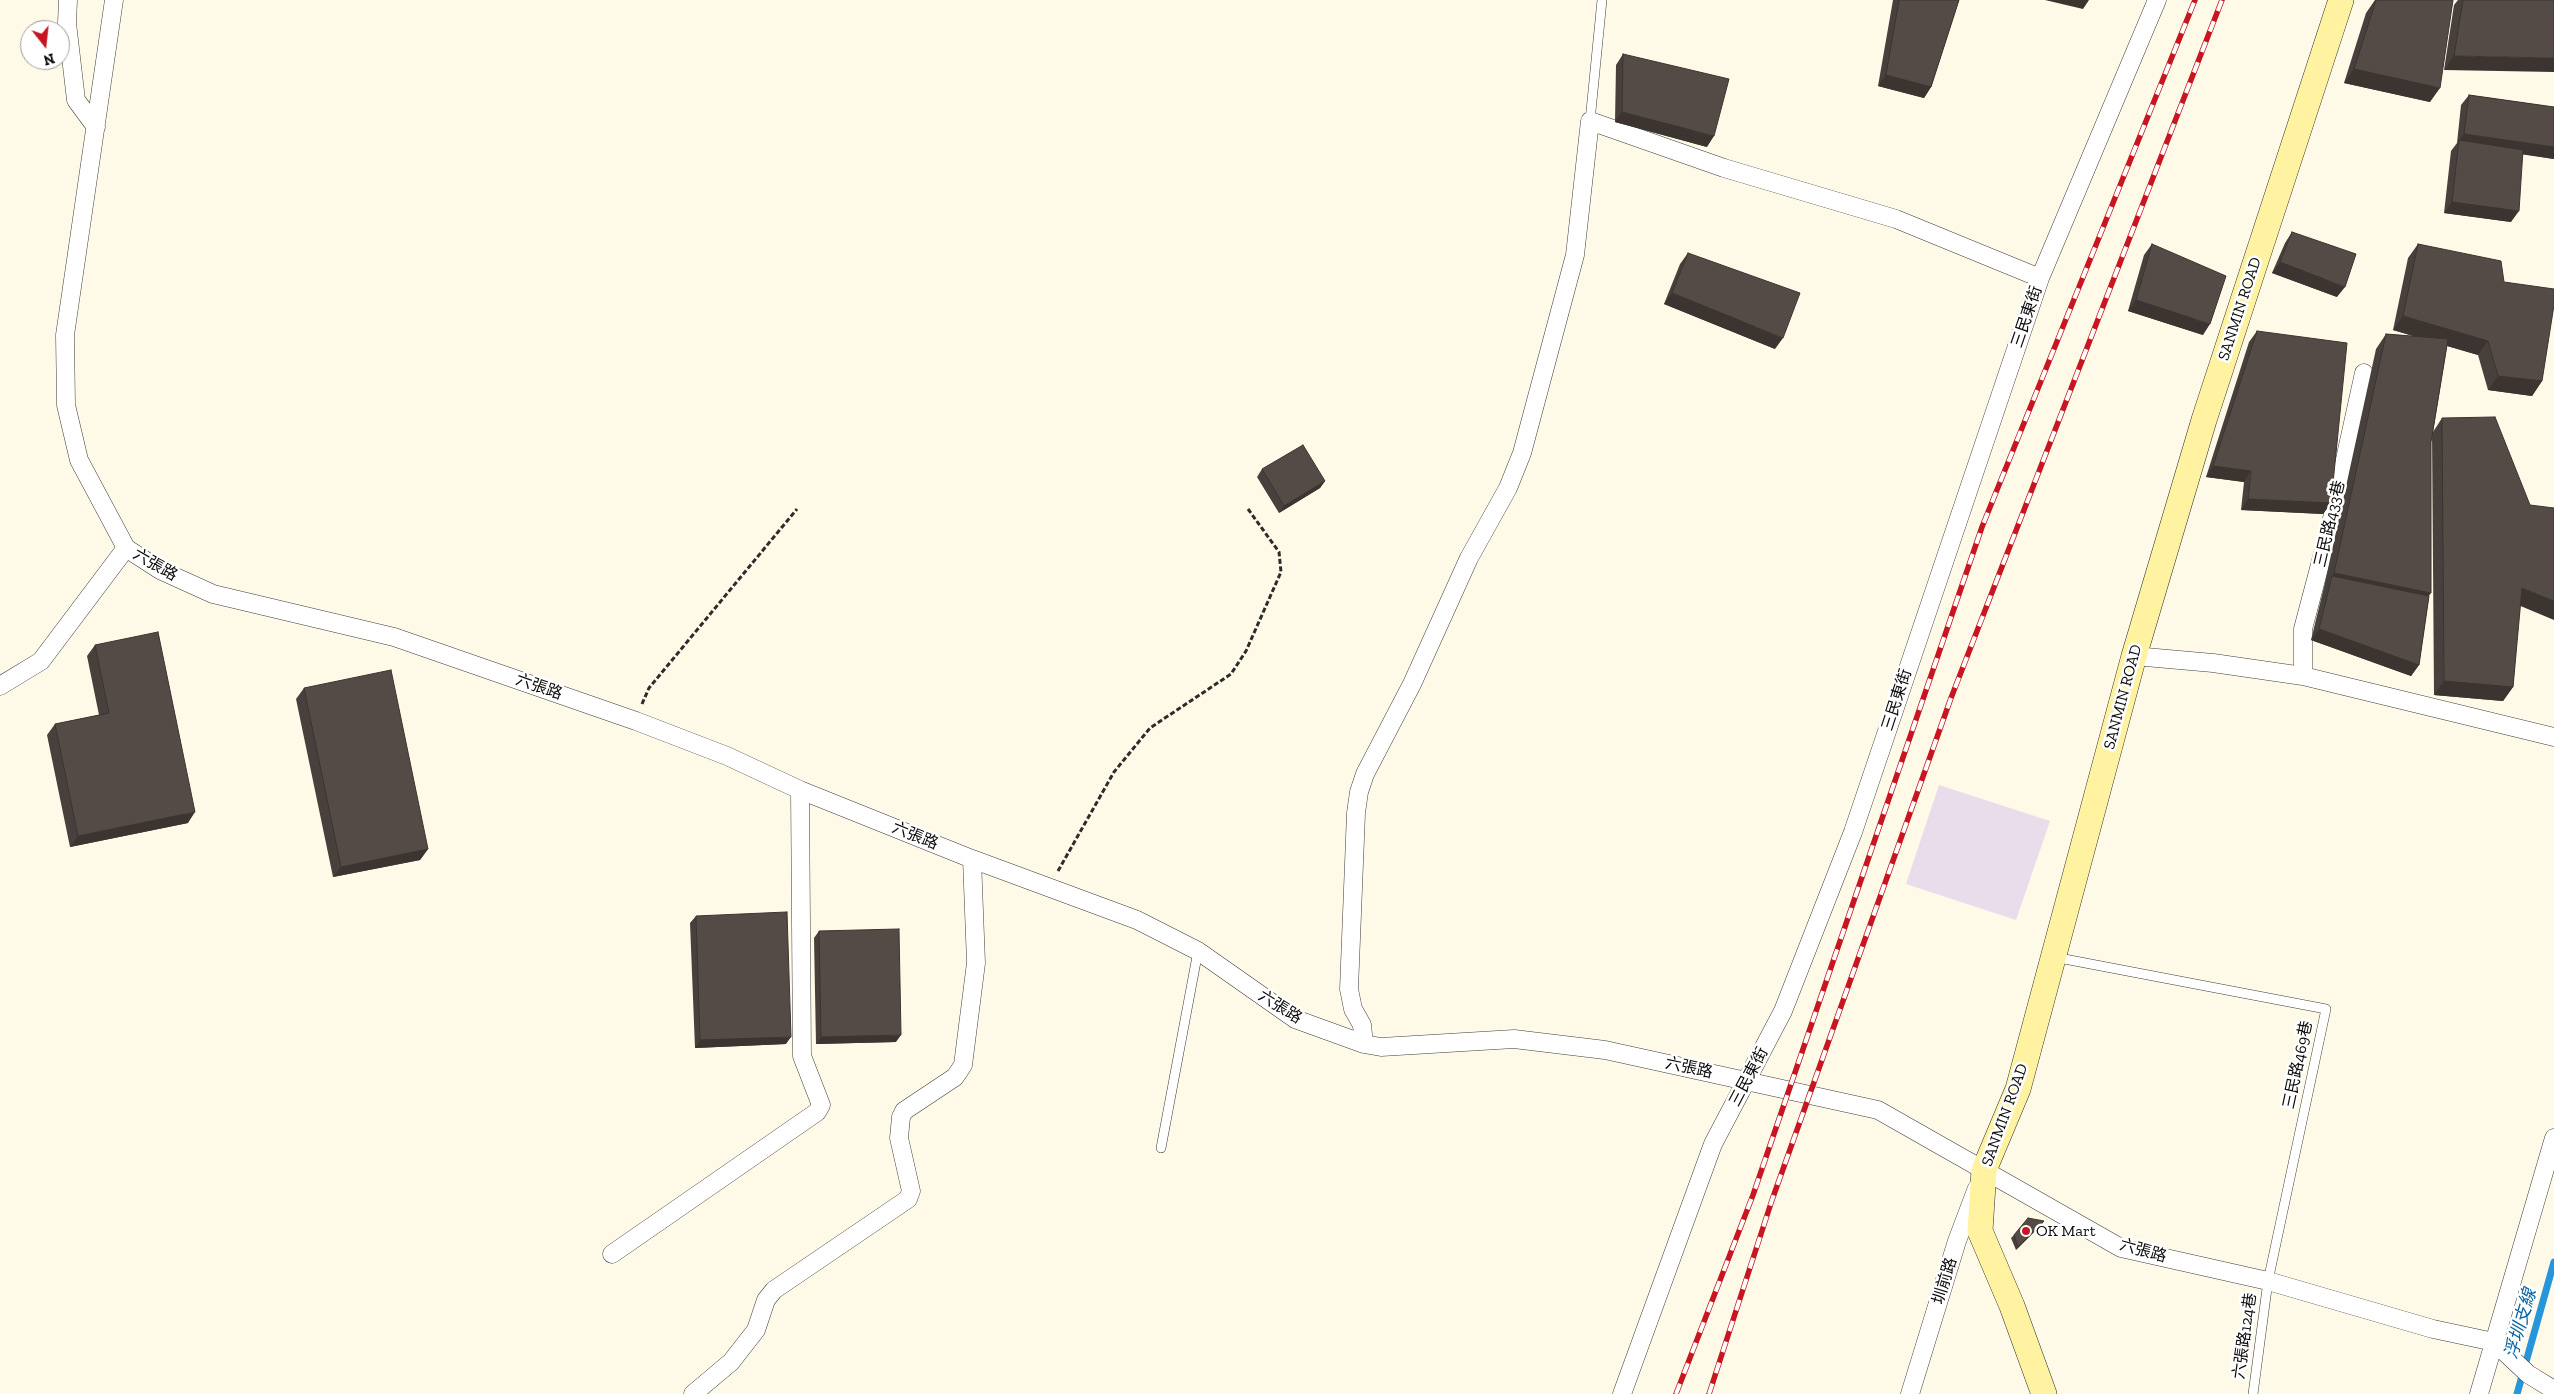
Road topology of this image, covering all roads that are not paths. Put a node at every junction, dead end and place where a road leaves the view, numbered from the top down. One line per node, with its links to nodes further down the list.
1 (68, 0): 7 (street)
2 (114, 0): 7 (street)
3 (1602, 0): 6 (lane)
4 (2157, 0): 8 (street, 三民東街)
5 (2341, 0): 11 (street, SANMIN ROAD)
6 (1590, 120): 8 (street); 19 (street)
7 (96, 127): 10 (street)
8 (2040, 278): 20 (street, 三民東街)
9 (2364, 373): 12 (street, 三民路433巷)
10 (126, 548): 13 (street); 15 (street, 六張路)
11 (2134, 656): 12 (street); 18 (street, SANMIN ROAD)
12 (2303, 676): 14 (street)
13 (0, 686)
14 (2554, 736)
15 (800, 790): 16 (street, 六張路); 24 (street)
16 (972, 859): 17 (street, 六張路); 28 (street)
17 (1198, 951): 19 (street, 六張路); 22 (lane)
18 (2054, 957): 23 (street, SANMIN ROAD); 25 (lane, 三民路469巷)
19 (1364, 1044): 20 (street, 六張路)
20 (1748, 1081): 23 (street, 六張路); 29 (street, 三民東街)
21 (2554, 1138): 26 (street)
22 (1161, 1148)
23 (1984, 1170): 25 (street, 六張路); 30 (street, 圳前路); 31 (street, SANMIN ROAD)
24 (612, 1254)
25 (2268, 1281): 26 (street, 六張路); 32 (lane, 六張路124巷)
26 (2494, 1342): 27 (street); 33 (street)
27 (2554, 1390)
28 (693, 1394)
29 (1622, 1394)
30 (1910, 1394)
31 (2044, 1394)
32 (2253, 1394)
33 (2479, 1394)

